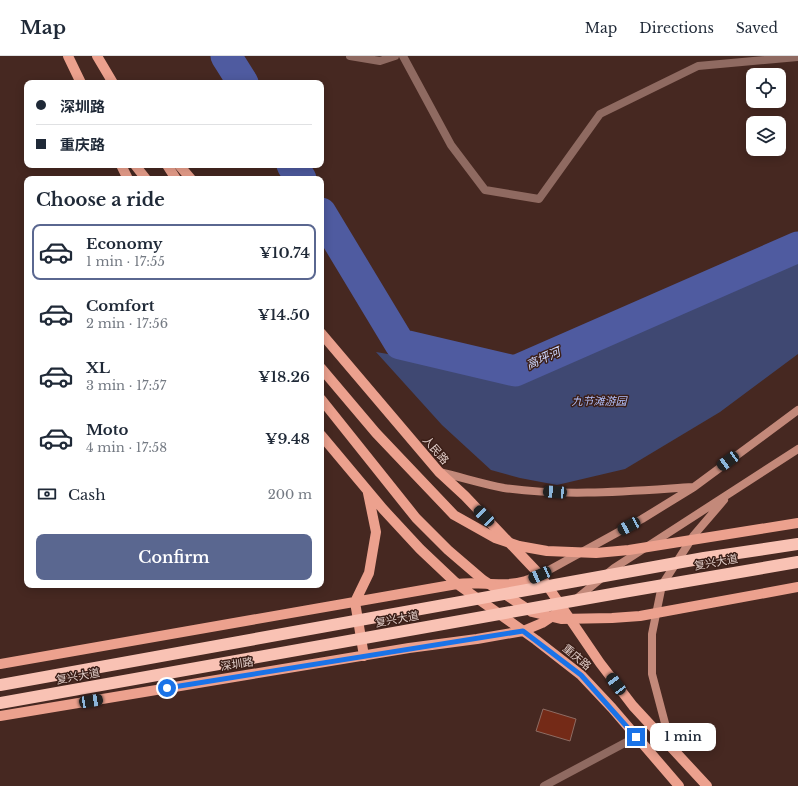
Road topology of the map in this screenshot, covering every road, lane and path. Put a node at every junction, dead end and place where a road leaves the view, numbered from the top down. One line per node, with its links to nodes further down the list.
1 (68, 56): 7 (main road)
2 (97, 56): 8 (main road)
3 (350, 56): 4 (street)
4 (395, 56)
5 (403, 56): 6 (street)
6 (798, 57)
7 (80, 80)
8 (111, 80)
9 (137, 168): 11 (main road)
10 (182, 168): 12 (main road)
11 (144, 176)
12 (188, 176)
13 (324, 338): 19 (main road, 人民路)
14 (324, 372): 23 (main road, bridge)
15 (324, 403): 28 (main road, bridge)
16 (798, 410): 20 (street)
17 (324, 438): 21 (main road)
18 (798, 449): 22 (street)
19 (439, 472): 20 (street); 26 (main road, 人民路)
20 (694, 487): 26 (street)
21 (368, 490): 27 (main road); 29 (main road)
22 (733, 491): 30 (street); 38 (street)
23 (798, 523)
24 (798, 544): 34 (highway, 复兴大道, bridge)
25 (798, 562): 35 (highway, 复兴大道, bridge)
26 (540, 575): 27 (main road); 30 (main road, 重庆路)
27 (458, 584): 29 (main road); 31 (main road, 重庆路)
28 (798, 587)
29 (355, 602): 32 (main road); 33 (main road)
30 (564, 609): 31 (main road, 深圳路); 38 (main road, 重庆路)
31 (523, 631): 32 (main road, 深圳路); 37 (main road, 重庆路)
32 (364, 656): 36 (main road, 深圳路)
33 (0, 664)
34 (0, 685)
35 (0, 703)
36 (0, 716)
37 (636, 737): 39 (street); 40 (main road, 重庆路)
38 (671, 747): 41 (main road, 重庆路)
39 (544, 786)
40 (679, 786)
41 (707, 786)

